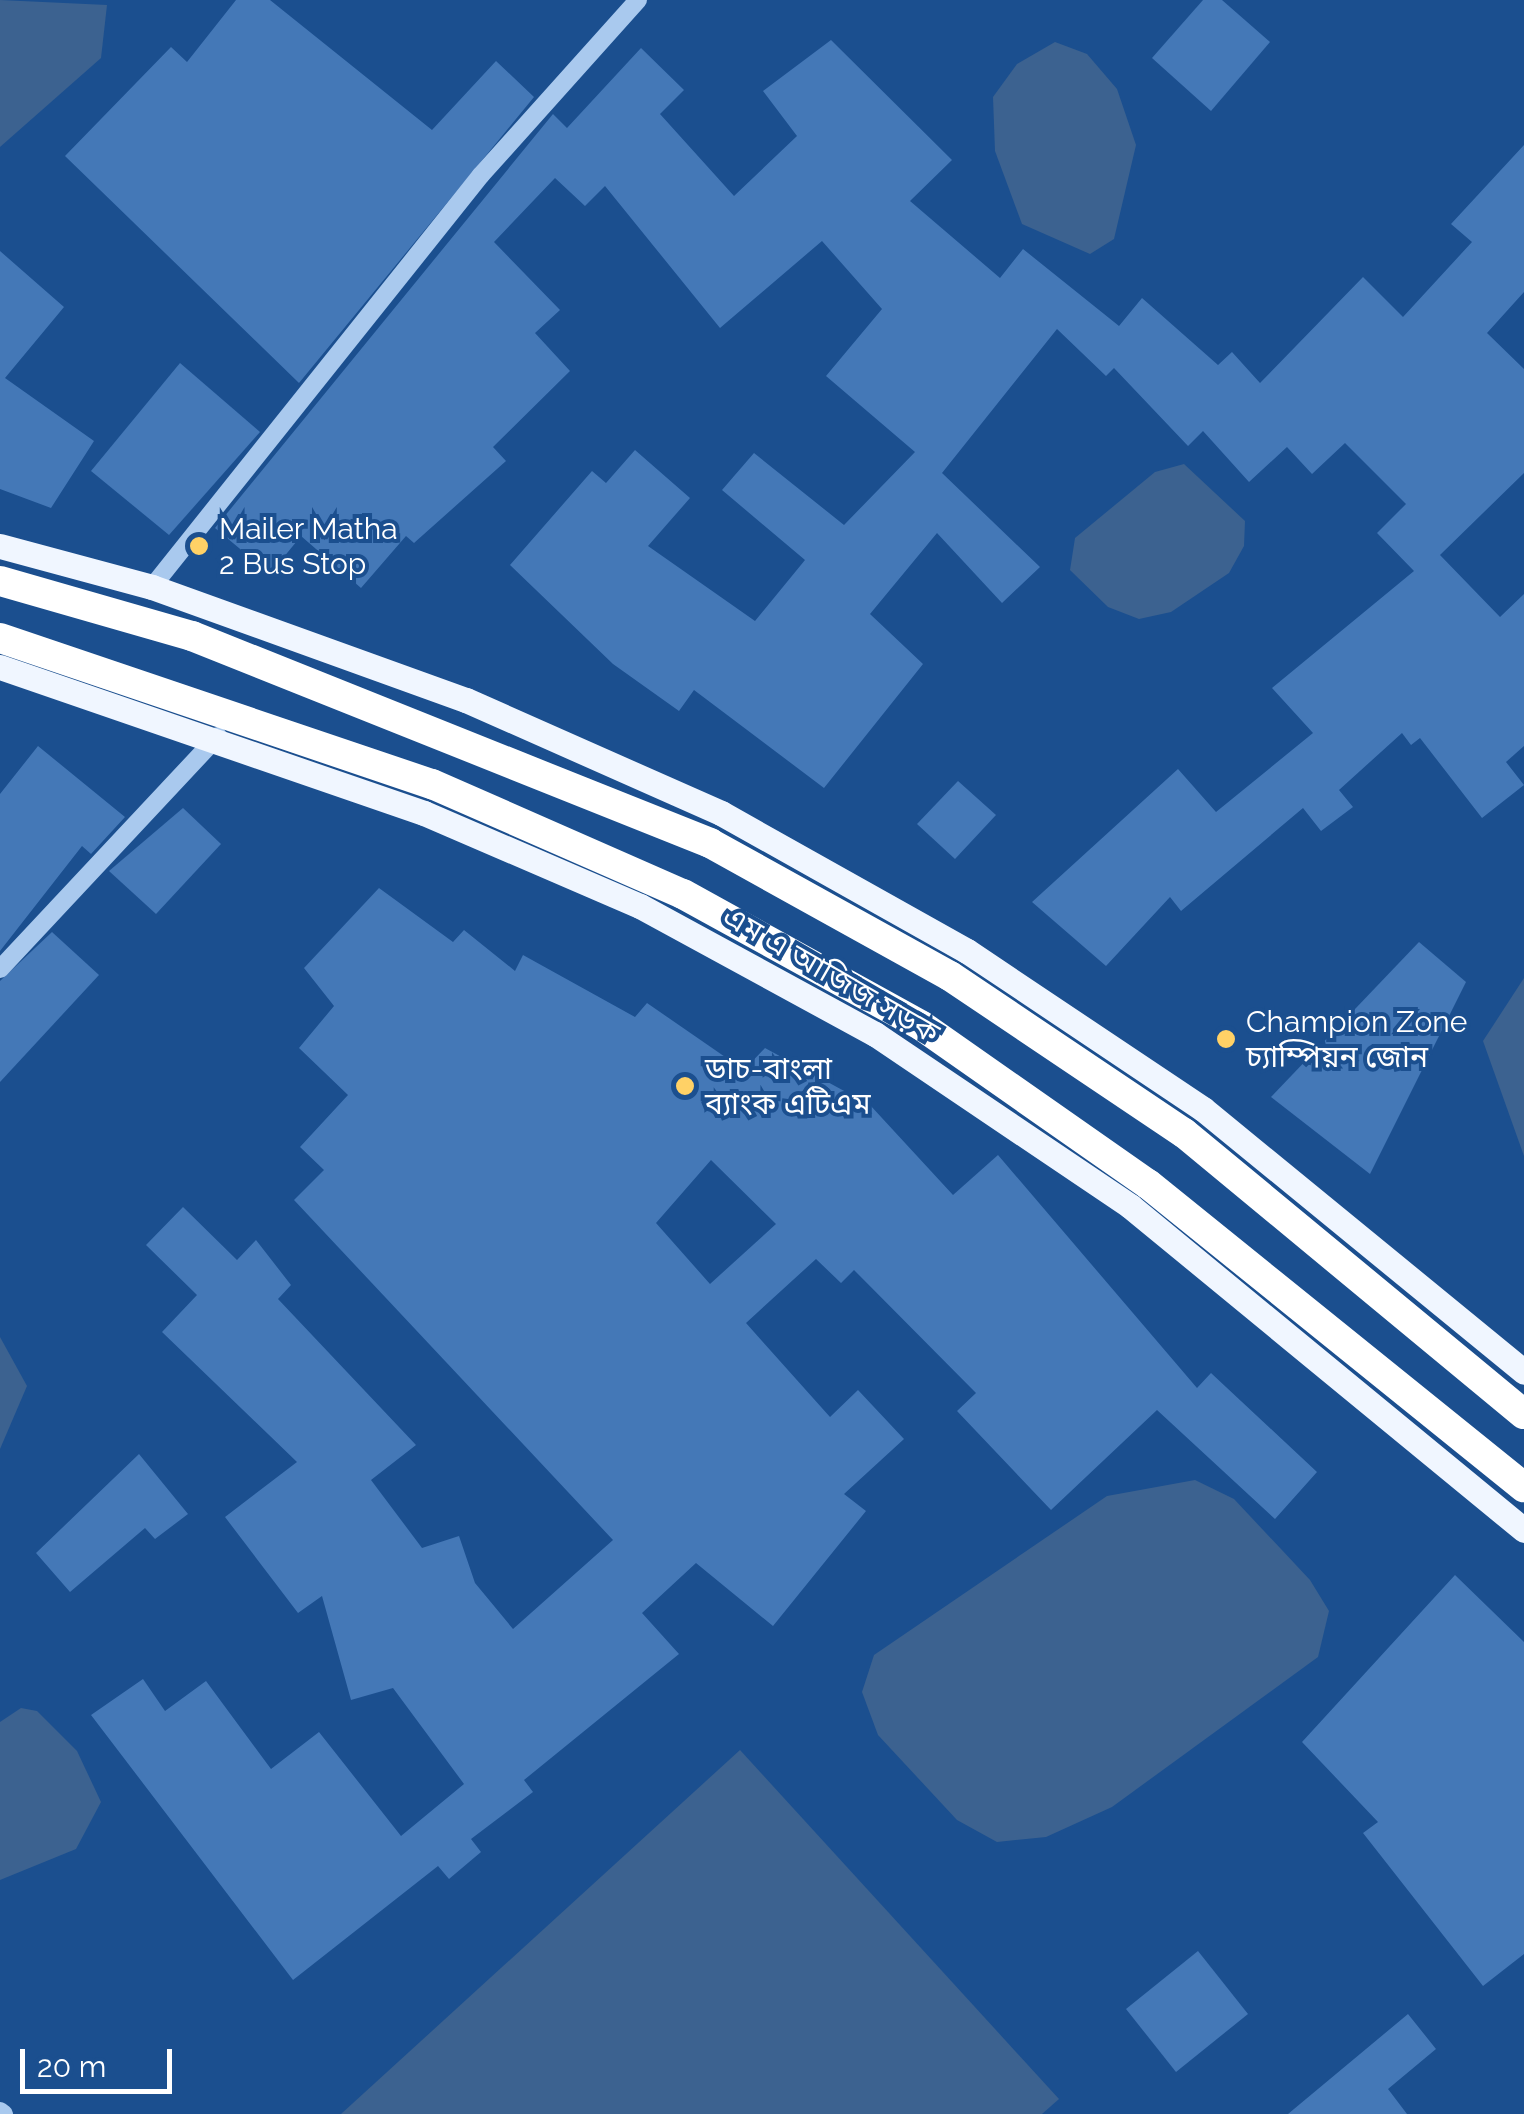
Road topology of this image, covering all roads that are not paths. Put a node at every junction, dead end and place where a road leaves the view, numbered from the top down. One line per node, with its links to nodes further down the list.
1 (638, 0): 4 (street)
2 (0, 546): 4 (main road)
3 (0, 581): 10 (highway)
4 (152, 587): 9 (main road)
5 (0, 638): 11 (highway)
6 (0, 667): 7 (main road, এম এ আজিজ সড়ক)
7 (218, 736): 8 (street); 12 (main road, এম এ আজিজ সড়ক)
8 (0, 969)
9 (1524, 1372)
10 (1524, 1414)
11 (1524, 1486)
12 (1524, 1530)

